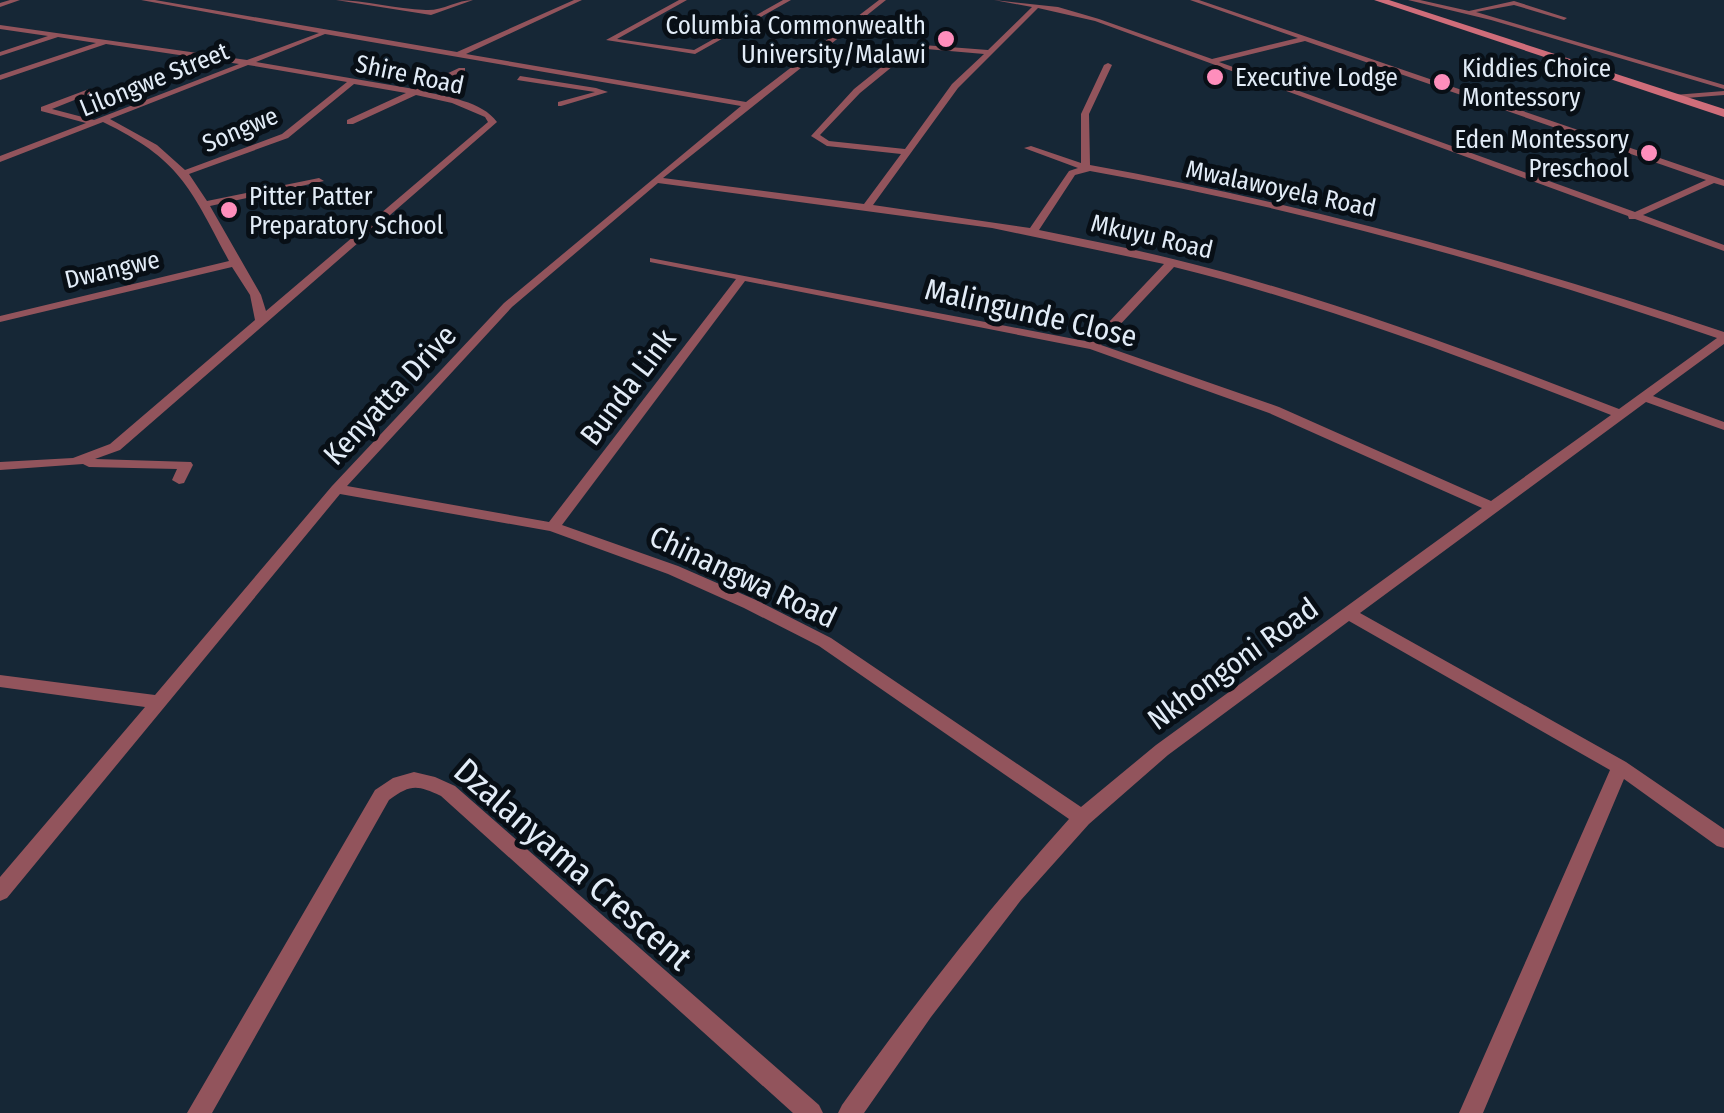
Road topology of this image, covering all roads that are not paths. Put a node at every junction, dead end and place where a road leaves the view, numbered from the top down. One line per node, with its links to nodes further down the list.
1 (18, 0): 13 (street)
2 (144, 0): 15 (street)
3 (178, 0): 15 (street)
4 (338, 0): 5 (street)
5 (470, 0)
6 (579, 0): 28 (street)
7 (684, 0): 8 (street)
8 (788, 0)
9 (884, 0): 42 (street, Kenyatta Drive)
10 (997, 0): 16 (street)
11 (1193, 0): 24 (street)
12 (1379, 0): 14 (main road)
13 (0, 4)
14 (1406, 4): 17 (street); 19 (main road)
15 (166, 5): 22 (street)
16 (1037, 5): 26 (street); 29 (street)
17 (1467, 14): 18 (street); 19 (street); 36 (street)
18 (1564, 18)
19 (1445, 22): 40 (main road)
20 (0, 28): 21 (street, Shire Road)
21 (60, 34): 25 (street, Shire Road); 27 (street)
22 (322, 34): 23 (street, Lilongwe Street); 28 (street)
23 (312, 38): 30 (street, Lilongwe Street); 39 (street)
24 (1308, 38): 29 (street); 53 (street)
25 (107, 42): 30 (street, Shire Road); 33 (street)
26 (989, 52): 47 (street); 47 (street)
27 (0, 54)
28 (455, 56): 35 (street)
29 (1210, 62): 56 (street)
30 (248, 63): 34 (street, Shire Road); 44 (street, Lilongwe Street)
31 (1108, 64): 49 (street)
32 (462, 70): 38 (street)
33 (0, 78)
34 (353, 81): 38 (street, Shire Road); 50 (street, Songwe)
35 (621, 85): 39 (street); 42 (street)
36 (1724, 90): 40 (street)
37 (89, 92): 44 (street)
38 (415, 92): 45 (street); 64 (street, Shire Road)
39 (605, 92): 41 (street)
40 (1674, 97): 43 (main road)
41 (561, 104)
42 (747, 105): 51 (street, Kenyatta Drive)
43 (1724, 113)
44 (101, 122): 48 (street, Lilongwe Street); 50 (street)
45 (350, 122)
46 (1028, 148): 49 (street, Mwalawoyela Road)
47 (907, 152): 55 (street)
48 (0, 160)
49 (1086, 168): 57 (street); 65 (street, Mwalawoyela Road)
50 (187, 172): 54 (street)
51 (657, 180): 55 (street, Mkuyu Road); 74 (street, Kenyatta Drive)
52 (319, 181): 54 (street)
53 (1719, 182): 56 (street)
54 (207, 204): 60 (street)
55 (866, 208): 57 (street, Mkuyu Road)
56 (1632, 217): 58 (street)
57 (1033, 232): 61 (street, Mkuyu Road)
58 (1724, 248)
59 (654, 260): 62 (street, Malingunde Close)
60 (235, 262): 63 (street, Dwangwe); 64 (street)
61 (1172, 262): 66 (street); 69 (street, Mkuyu Road)
62 (743, 277): 66 (street, Malingunde Close); 76 (street, Bunda Link)
63 (0, 318)
64 (261, 321): 71 (street, Shire Road)
65 (1724, 337): 67 (street, Nkhongoni Road)
66 (1093, 346): 75 (street, Malingunde Close)
67 (1715, 350): 68 (street, Nkhongoni Road)
68 (1642, 396): 69 (street, Nkhongoni Road); 70 (street)
69 (1618, 413): 75 (street, Nkhongoni Road)
70 (1724, 426)
71 (75, 462): 72 (street, Shire Road); 73 (street)
72 (0, 466)
73 (178, 480)
74 (338, 489): 76 (street, Chinangwa Road); 79 (street, Kenyatta Drive)
75 (1494, 508): 77 (street, Nkhongoni Road)
76 (553, 527): 81 (street, Chinangwa Road)
77 (1348, 614): 80 (street); 81 (street, Nkhongoni Road)
78 (0, 681): 79 (street)
79 (158, 702): 83 (street, Kenyatta Drive)
80 (1620, 767): 82 (street); 87 (street)
81 (1082, 818): 86 (street, Nkhongoni Road)
82 (1724, 840)
83 (0, 892)
84 (199, 1113): 85 (street, Dzalanyama Crescent)
85 (810, 1113)
86 (850, 1113)
87 (1472, 1113)

